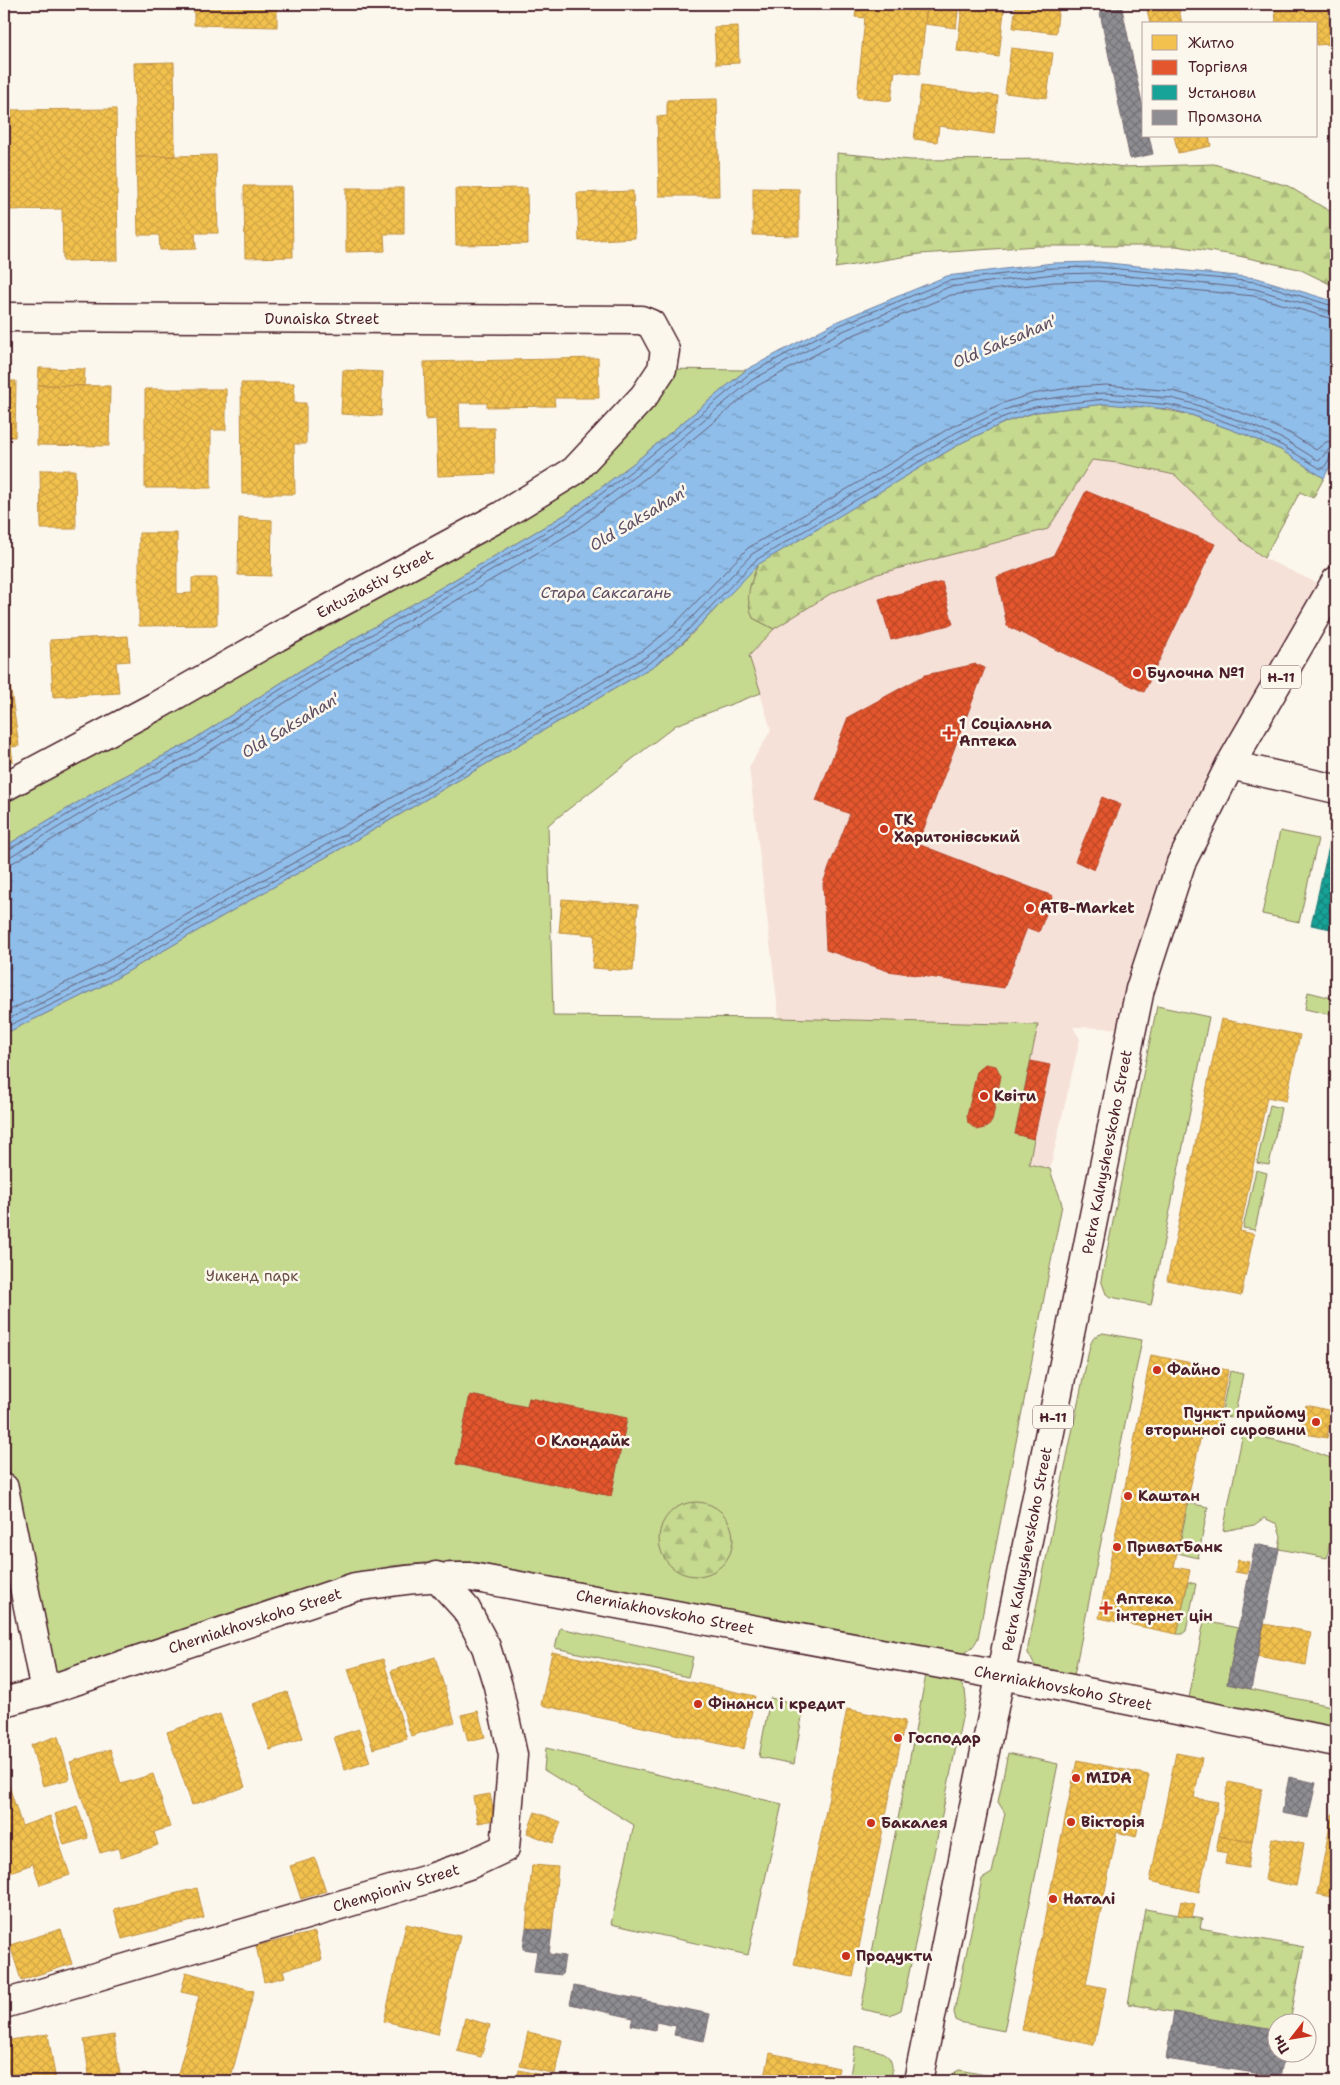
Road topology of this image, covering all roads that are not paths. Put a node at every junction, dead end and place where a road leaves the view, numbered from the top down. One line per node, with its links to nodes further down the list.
1 (4, 317): 2 (street, Dunaiska Street)
2 (641, 320): 5 (street, Entuziastiv Street)
3 (1334, 586): 4 (street, Н-11)
4 (1230, 765): 6 (street); 9 (street, Petra Kalnyshevskoho Street / Н-11)
5 (4, 787)
6 (1336, 789)
7 (4, 1488): 10 (street)
8 (436, 1576): 9 (street, Cherniakhovskoho Street); 10 (street, Cherniakhovskoho Street); 13 (street, Chempioniv Street)
9 (1001, 1675): 12 (street, Cherniakhovskoho Street); 14 (street, Petra Kalnyshevskoho Street / Н-11)
10 (45, 1691): 11 (street, Cherniakhovskoho Street)
11 (4, 1702)
12 (1336, 1742)
13 (4, 2004)
14 (918, 2081)

